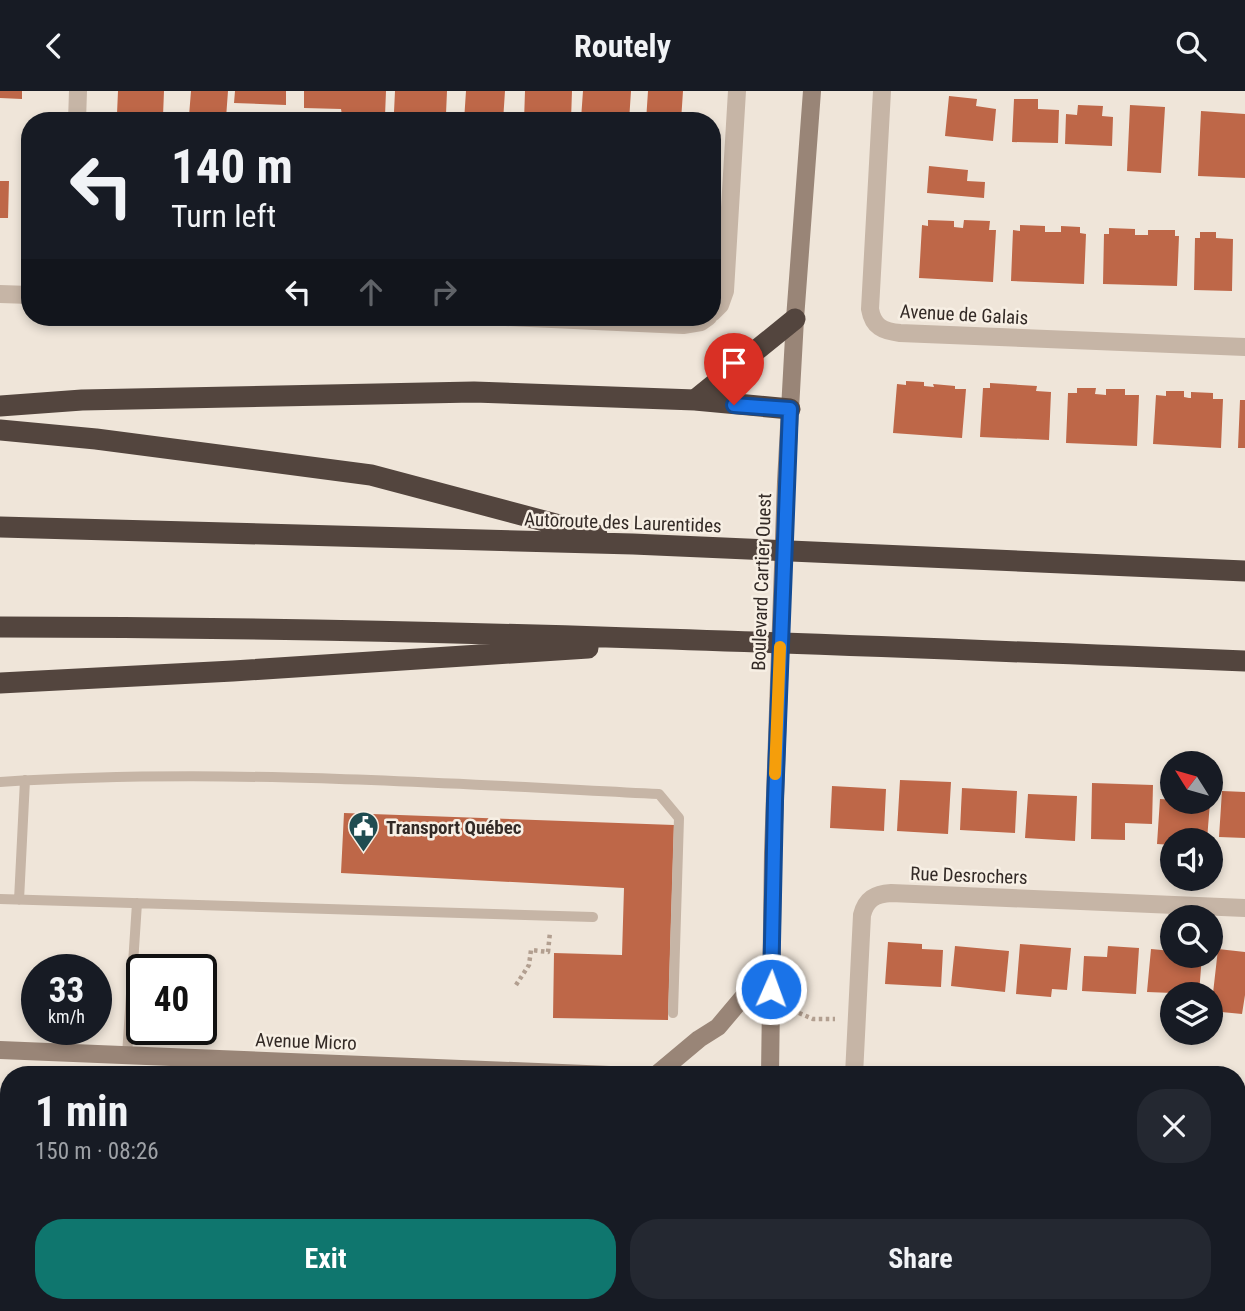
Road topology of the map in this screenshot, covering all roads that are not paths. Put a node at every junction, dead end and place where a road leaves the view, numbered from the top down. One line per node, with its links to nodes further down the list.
1 (78, 91): 5 (street)
2 (737, 91): 8 (street)
3 (812, 91): 9 (street, Boulevard Cartier Ouest)
4 (882, 91): 10 (street, Avenue de Galais)
5 (77, 112)
6 (0, 294): 7 (street)
7 (21, 295)
8 (721, 302)
9 (795, 319): 11 (highway); 13 (street, Boulevard Cartier Ouest)
10 (1245, 347)
11 (695, 400): 12 (highway); 13 (highway)
12 (0, 406)
13 (790, 409): 29 (street, Boulevard Cartier Ouest)
14 (0, 430): 16 (highway)
15 (0, 527): 16 (highway, Autoroute des Laurentides)
16 (633, 544): 17 (highway, Autoroute des Laurentides)
17 (1245, 572)
18 (0, 627): 19 (highway)
19 (723, 639): 20 (highway); 21 (highway)
20 (1245, 661)
21 (0, 683)
22 (25, 780): 23 (lane); 25 (lane); 30 (lane)
23 (0, 782)
24 (0, 899): 25 (lane)
25 (19, 900): 26 (lane)
26 (137, 903): 28 (lane); 32 (lane)
27 (1245, 908): 36 (street, Rue Desrochers)
28 (593, 917)
29 (772, 963): 34 (street); 35 (street, Boulevard Cartier Ouest)
30 (673, 1013)
31 (0, 1050): 32 (street, Avenue Micro)
32 (127, 1055): 33 (street, Avenue Micro)
33 (393, 1066)
34 (667, 1066)
35 (770, 1066)
36 (855, 1066)

